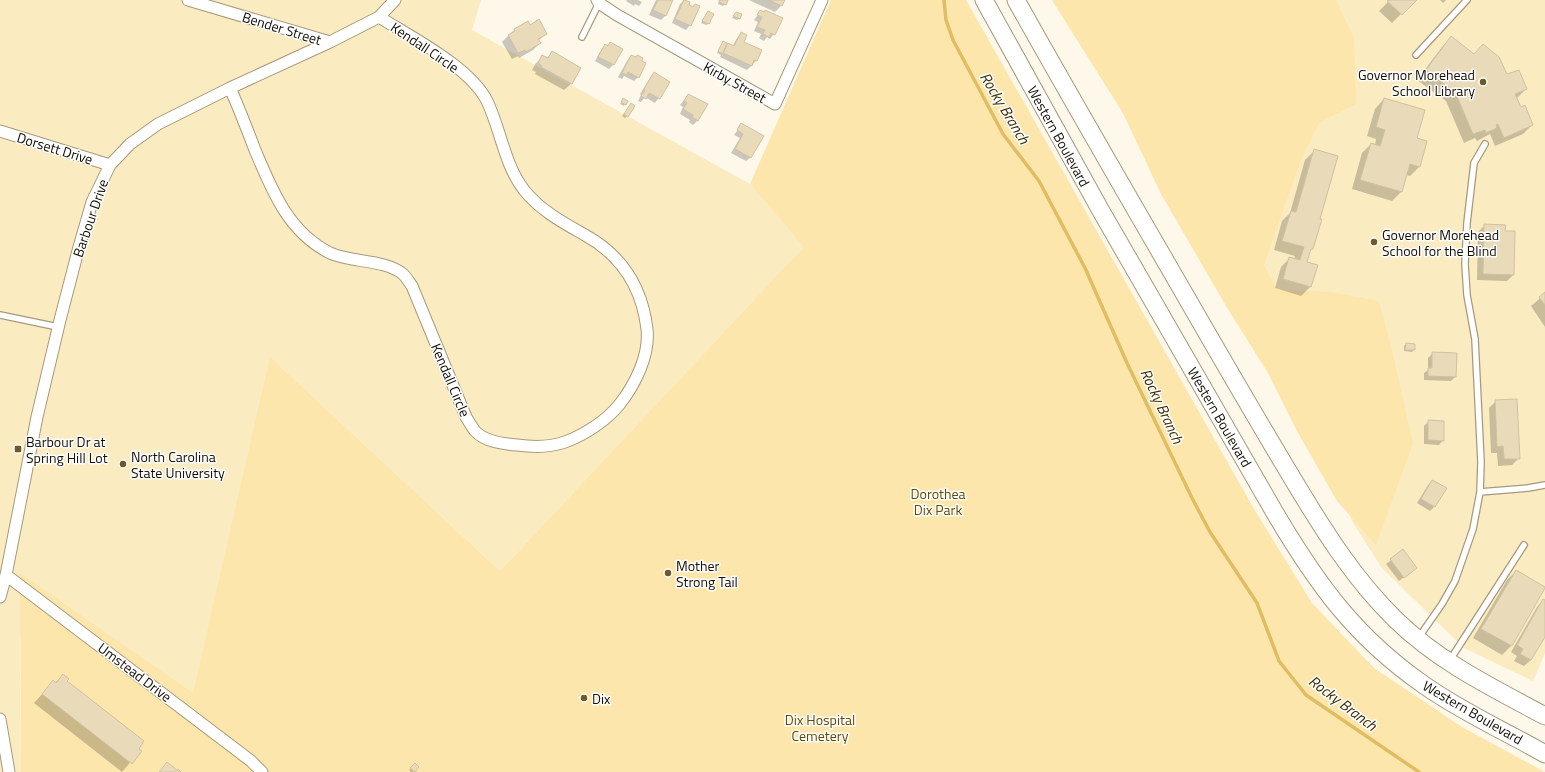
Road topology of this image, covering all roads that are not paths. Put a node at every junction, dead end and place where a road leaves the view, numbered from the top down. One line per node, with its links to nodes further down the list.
1 (188, 0): 10 (street, Bender Street)
2 (395, 0): 8 (street, Barbour Drive)
3 (822, 0): 7 (street, Kirby Street)
4 (984, 0): 27 (main road, Western Boulevard)
5 (1016, 0): 23 (main road, Western Boulevard)
6 (1468, 0): 11 (lane)
7 (598, 1): 9 (lane)
8 (379, 17): 10 (street, Barbour Drive); 12 (street, Kendall Circle)
9 (582, 37)
10 (330, 42): 12 (street, Barbour Drive)
11 (1416, 55)
12 (230, 88): 15 (street, Barbour Drive)
13 (0, 131): 15 (street, Dorsett Drive)
14 (1485, 144): 19 (lane)
15 (110, 165): 17 (street, Barbour Drive)
16 (0, 315): 17 (lane)
17 (58, 327): 21 (street, Barbour Drive)
18 (1545, 485): 19 (lane)
19 (1480, 492): 23 (lane)
20 (1524, 545): 24 (lane)
21 (3, 572): 22 (street, Barbour Drive); 29 (street, Umstead Drive)
22 (0, 597)
23 (1418, 639): 24 (main road, Western Boulevard)
24 (1448, 662): 25 (main road, Western Boulevard)
25 (1545, 716)
26 (0, 719): 28 (street)
27 (1545, 754)
28 (6, 771)
29 (262, 772)

